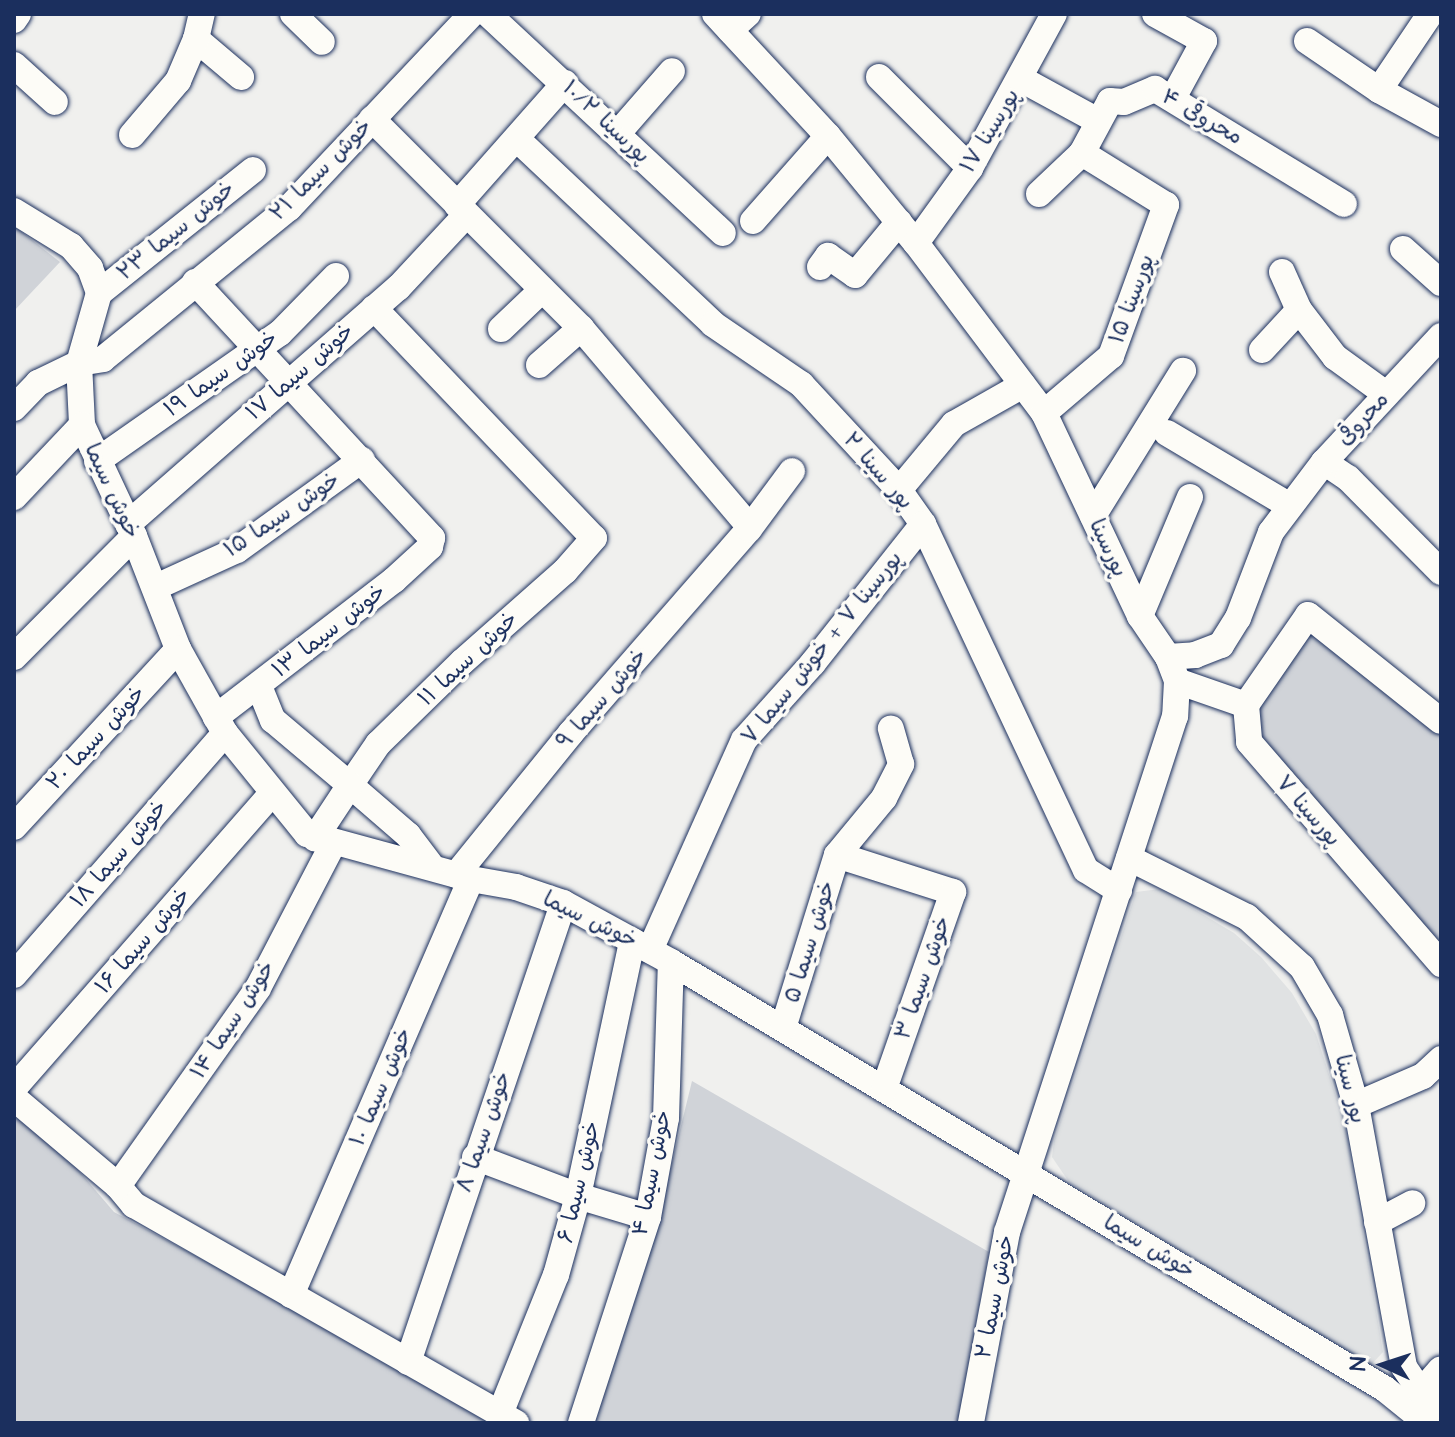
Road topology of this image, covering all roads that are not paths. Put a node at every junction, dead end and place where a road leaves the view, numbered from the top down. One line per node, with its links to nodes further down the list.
1 (18, 14): 9 (street)
2 (293, 14): 12 (street)
3 (472, 14): 22 (street, خوش سیما ۲۱)
4 (488, 14): 18 (street, پورسینا ۱۰/۲)
5 (1054, 14): 17 (street, پورسینا ۱۷)
6 (1155, 14): 20 (street)
7 (1430, 14): 19 (street)
8 (731, 19): 27 (street, پورسینا)
9 (14, 20)
10 (199, 27): 15 (street); 26 (street)
11 (1307, 41): 19 (street)
12 (322, 42)
13 (14, 65): 21 (street)
14 (672, 71): 25 (street)
15 (241, 77)
16 (879, 77): 30 (street)
17 (1021, 79): 23 (street); 30 (street, پورسینا ۱۷)
18 (565, 83): 25 (street, پورسینا ۱۰/۲); 28 (street, خوش سیما ۱۷)
19 (1379, 90): 24 (street)
20 (1173, 98): 23 (street, محروقی ۴); 33 (street, محروقی ۴)
21 (55, 102)
22 (372, 119): 34 (street); 44 (street, خوش سیما ۲۱)
23 (1098, 121): 29 (street, محروقی ۴)
24 (1441, 124)
25 (618, 133): 38 (street, پورسینا ۱۰/۲)
26 (132, 135)
27 (828, 136): 36 (street); 37 (street, پورسینا)
28 (518, 140): 34 (street, خوش سیما ۱۷); 69 (street, پور سینا ۲)
29 (1082, 153): 32 (street, محروقی ۴); 62 (street, پورسینا ۱۵)
30 (970, 168): 39 (street, پورسینا ۱۷)
31 (253, 170): 47 (street, خوش سیما ۲۳)
32 (1039, 194)
33 (1344, 204)
34 (462, 210): 46 (street); 48 (street, خوش سیما ۱۷)
35 (14, 211): 47 (street)
36 (753, 221)
37 (899, 222): 39 (street, پورسینا); 41 (street)
38 (723, 233)
39 (916, 243): 59 (street, پورسینا)
40 (1403, 249): 45 (street)
41 (820, 267)
42 (1282, 272): 49 (street)
43 (336, 276): 53 (street, خوش سیما ۱۹)
44 (195, 282): 53 (street); 55 (street, خوش سیما ۲۱)
45 (1441, 283)
46 (542, 290): 50 (street); 51 (street)
47 (99, 293): 55 (street, خوش سیما)
48 (374, 308): 58 (street, خوش سیما ۱۷); 88 (street, خوش سیما ۱۱)
49 (1299, 310): 54 (street); 60 (street)
50 (581, 328): 56 (street); 75 (street)
51 (501, 329)
52 (1441, 336): 60 (street, محروقی)
53 (256, 350): 58 (street); 66 (street, خوش سیما ۱۹)
54 (1262, 350)
55 (79, 363): 61 (street, خوش سیما ۲۱); 63 (street, خوش سیما)
56 (539, 365)
57 (1183, 371): 73 (street)
58 (288, 382): 65 (street); 76 (street, خوش سیما ۱۷)
59 (1023, 385): 62 (street, پورسینا); 69 (street)
60 (1386, 394): 67 (street, محروقی)
61 (14, 408)
62 (1044, 413): 73 (street, پورسینا)
63 (82, 425): 66 (street, خوش سیما); 70 (street)
64 (1167, 433): 72 (street)
65 (362, 460): 78 (street, خوش سیما ۱۵); 83 (street, خوش سیما ۱۳)
66 (97, 461): 76 (street, خوش سیما)
67 (1324, 462): 72 (street, محروقی); 77 (street)
68 (792, 471): 75 (street, خوش سیما ۹)
69 (899, 490): 74 (street, پور سینا ۲)
70 (14, 497)
71 (1190, 497): 79 (street)
72 (1290, 506): 82 (street, محروقی)
73 (1093, 516): 79 (street, پورسینا)
74 (923, 524): 96 (street, پور سینا ۲); 98 (street, پورسینا ۷ + خوش سیما ۷)
75 (749, 526): 95 (street, خوش سیما ۹)
76 (131, 530): 78 (street, خوش سیما); 81 (street, خوش سیما ۱۷)
77 (1441, 572)
78 (156, 587): 80 (street, خوش سیما)
79 (1140, 616): 82 (street, پورسینا)
80 (178, 649): 86 (street, خوش سیما); 90 (street, خوش سیما ۲۰)
81 (14, 657)
82 (1172, 669): 84 (street); 93 (street)
83 (259, 686): 86 (street, خوش سیما ۱۳); 88 (street)
84 (1246, 705): 85 (street); 99 (street, پورسینا ۷)
85 (1441, 721)
86 (220, 725): 89 (street, خوش سیما); 100 (street, خوش سیما ۱۸)
87 (891, 728): 92 (street)
88 (350, 785): 91 (street, خوش سیما ۱۱); 94 (street)
89 (272, 793): 91 (street, خوش سیما); 103 (street, خوش سیما ۱۶)
90 (14, 827)
91 (324, 841): 94 (street, خوش سیما); 109 (street, خوش سیما ۱۴)
92 (837, 855): 101 (street, خوش سیما ۵); 104 (street, خوش سیما ۳)
93 (1129, 858): 96 (street); 106 (street, پور سینا)
94 (431, 866): 95 (street, خوش سیما)
95 (464, 877): 97 (street, خوش سیما); 114 (street, خوش سیما ۱۰)
96 (1119, 891): 108 (street)
97 (563, 903): 98 (street, خوش سیما); 107 (street, خوش سیما ۸)
98 (651, 951): 101 (street, خوش سیما); 110 (street, خوش سیما ۶); 112 (street, خوش سیما ۴)
99 (1441, 964)
100 (14, 975)
101 (783, 1028): 104 (street, خوش سیما)
102 (1441, 1059): 106 (street)
103 (14, 1088)
104 (884, 1089): 108 (street, خوش سیما)
105 (14, 1098): 109 (street)
106 (1356, 1105): 113 (street, پور سینا)
107 (475, 1157): 110 (street); 115 (street, خوش سیما ۸)
108 (1026, 1174): 118 (street, خوش سیما); 122 (street, خوش سیما ۲)
109 (118, 1186): 114 (street)
110 (578, 1196): 112 (street); 120 (street, خوش سیما ۶)
111 (1412, 1203): 113 (street)
112 (648, 1217): 121 (street, خوش سیما ۴)
113 (1377, 1222): 116 (street, پور سینا)
114 (291, 1295): 115 (street)
115 (408, 1362): 120 (street)
116 (1404, 1367): 118 (street); 119 (street, پور سینا)
117 (1441, 1369): 119 (street)
118 (1385, 1389): 123 (street, خوش سیما)
119 (1431, 1399)
120 (508, 1419)
121 (581, 1423)
122 (971, 1423)
123 (1427, 1423)

